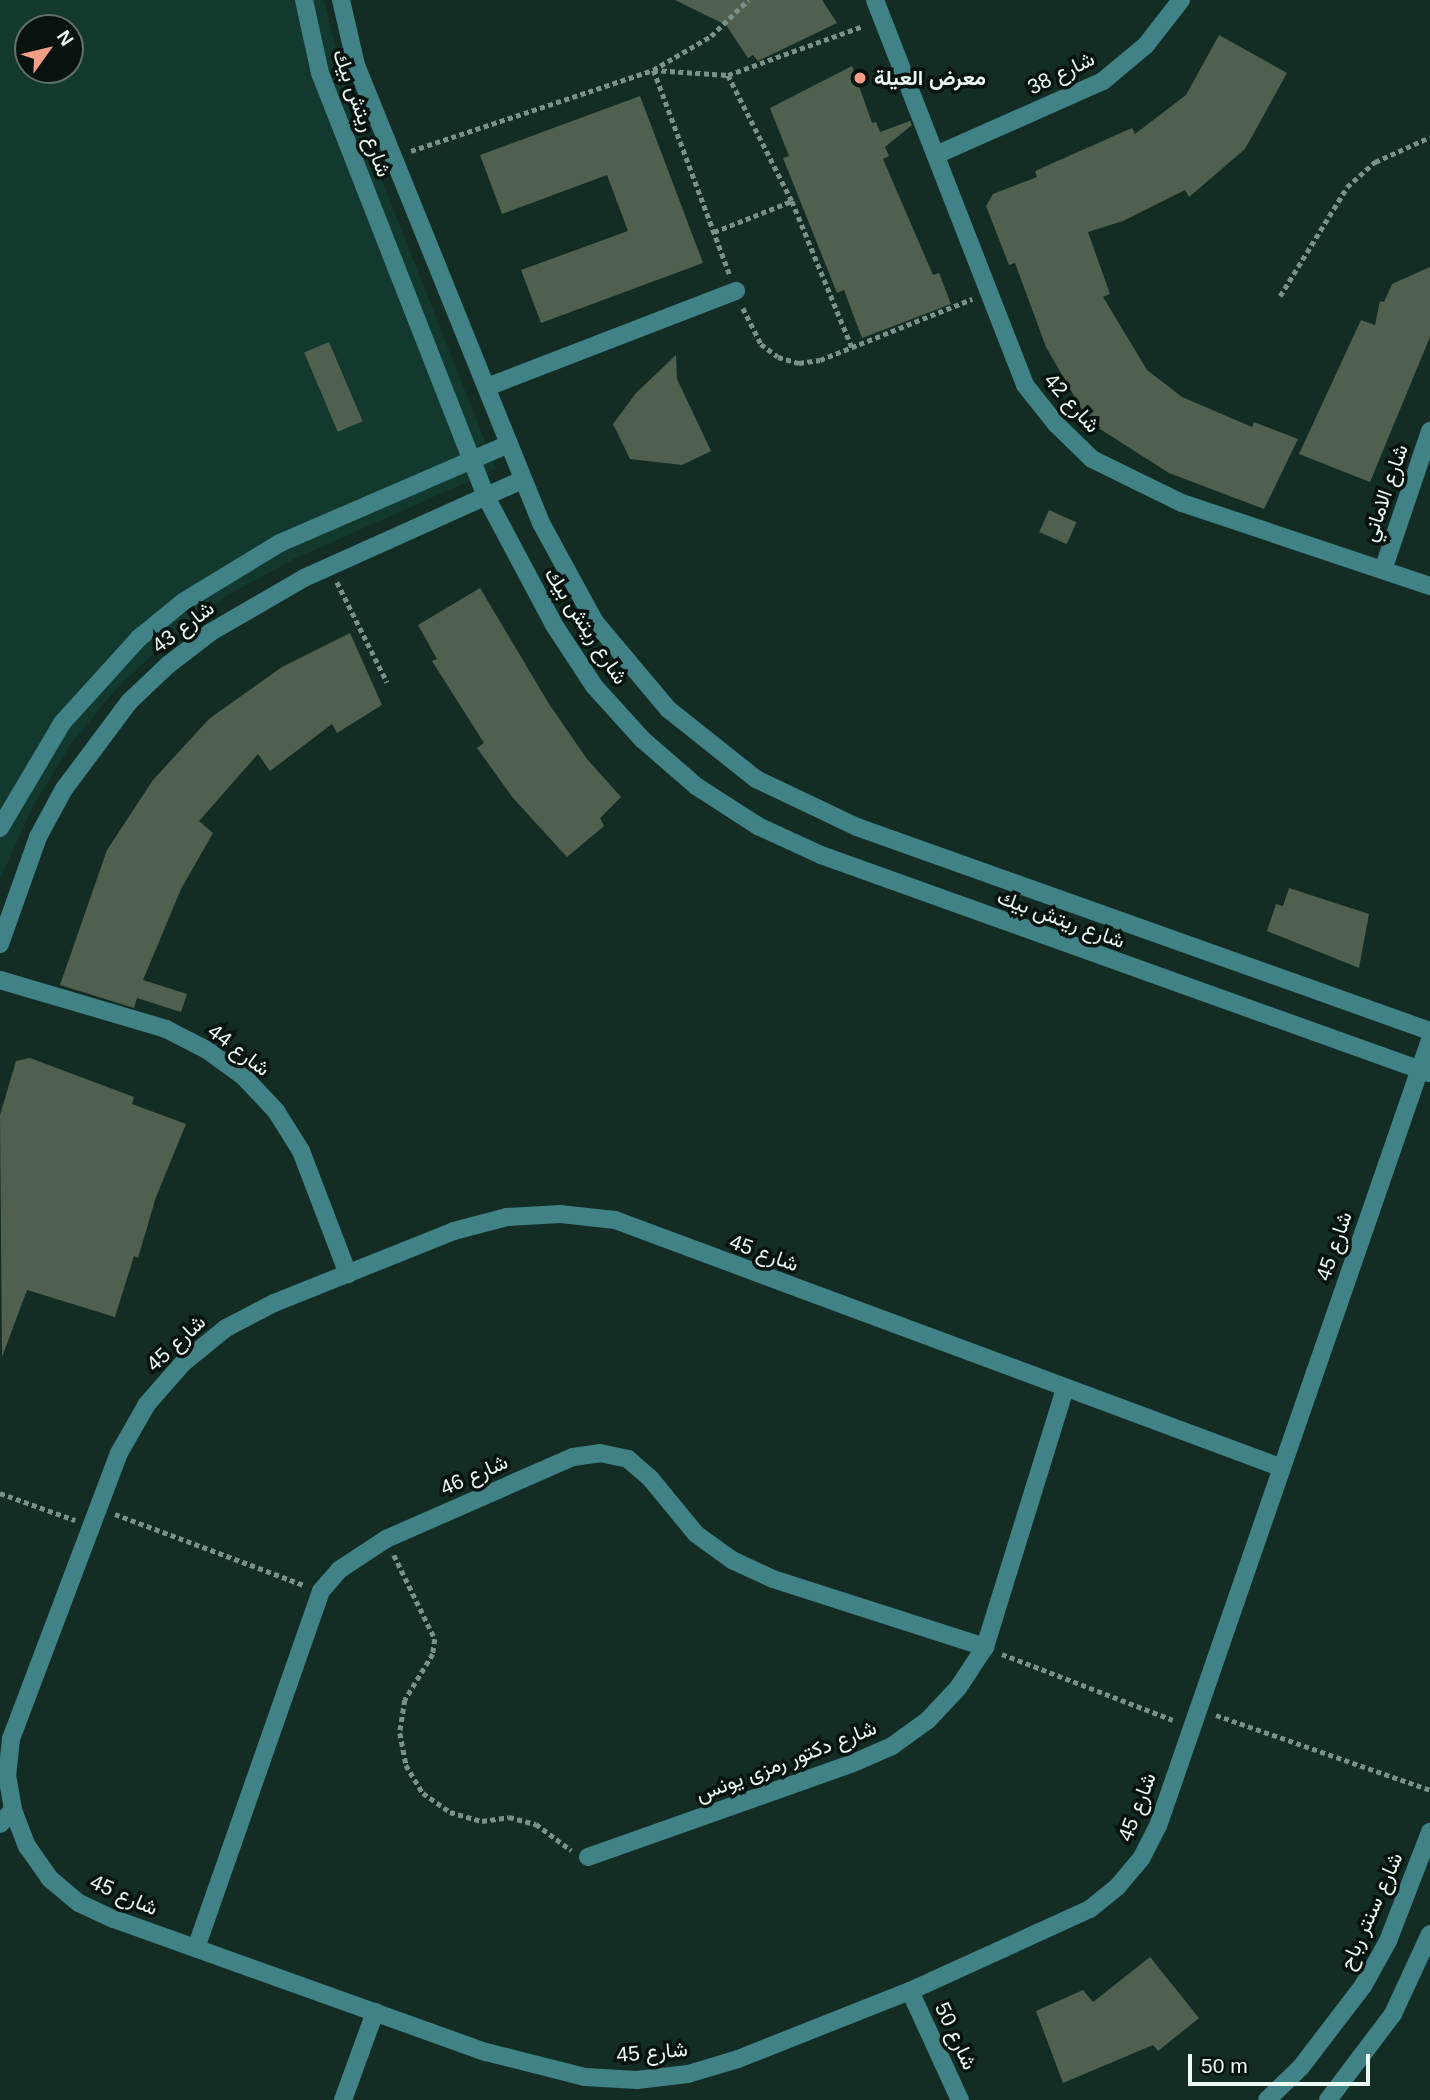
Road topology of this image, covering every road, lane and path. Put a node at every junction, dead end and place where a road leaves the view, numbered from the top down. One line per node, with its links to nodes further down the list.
1 (304, 0): 21 (street, شارع ريتش بيك)
2 (341, 0): 11 (street, شارع ريتش بيك)
3 (748, 0): 7 (path)
4 (875, 0): 6 (street, شارع 42)
5 (1181, 0): 10 (street, شارع 38)
6 (883, 19): 8 (path); 10 (street, شارع 42)
7 (653, 69): 8 (path); 11 (path); 13 (path)
8 (728, 75): 12 (path)
9 (1430, 137): 16 (path)
10 (936, 155): 15 (street, شارع 42)
11 (394, 157): 18 (street, شارع ريتش بيك)
12 (792, 201): 13 (path); 17 (path)
13 (714, 232): 14 (path)
14 (736, 291): 17 (path); 18 (street)
15 (989, 292): 17 (path); 25 (street, شارع 42)
16 (1280, 296)
17 (852, 347)
18 (487, 387): 20 (street, شارع ريتش بيك)
19 (1430, 431): 25 (street, شارع الاماني)
20 (508, 445): 21 (street, شارع 43); 22 (street, شارع ريتش بيك)
21 (471, 460): 23 (street, شارع ريتش بيك); 28 (street, شارع 43)
22 (522, 480): 23 (street, شارع 43); 31 (street, شارع ريتش بيك)
23 (485, 495): 24 (street, شارع 43); 33 (street, شارع ريتش بيك)
24 (329, 566): 27 (path); 29 (street, شارع 43)
25 (1383, 570): 26 (street, شارع 42)
26 (1430, 586)
27 (387, 682)
28 (0, 828)
29 (0, 944)
30 (0, 980): 34 (street, شارع 44)
31 (1430, 1031)
32 (1430, 1040): 33 (street, شارع 45)
33 (1425, 1072): 36 (street, شارع 45)
34 (348, 1274): 35 (street, شارع 45); 38 (street, شارع 45)
35 (1065, 1388): 36 (street, شارع 45); 42 (street, شارع دكتور رمزى يونس)
36 (1280, 1467): 43 (street, شارع 45)
37 (0, 1493): 39 (path)
38 (98, 1507): 39 (street, شارع 45); 41 (path)
39 (91, 1525): 46 (street, شارع 45)
40 (386, 1539): 41 (street, شارع 46); 42 (street, شارع 46); 49 (path)
41 (321, 1591): 51 (street, شارع 46)
42 (985, 1647): 44 (path); 49 (street, شارع دكتور رمزى يونس)
43 (1195, 1708): 44 (street, شارع 45); 45 (path)
44 (1189, 1726): 52 (street, شارع 45)
45 (1430, 1790)
46 (13, 1810): 47 (street); 51 (street, شارع 45)
47 (0, 1825)
48 (1430, 1832): 56 (street, شارع سنتر رباح)
49 (588, 1857)
50 (1430, 1934): 57 (street)
51 (196, 1948): 53 (street, شارع 45)
52 (910, 1991): 53 (street, شارع 45); 55 (street, شارع 50)
53 (375, 2012): 54 (street)
54 (343, 2100)
55 (960, 2100)
56 (1267, 2100)
57 (1328, 2100)

